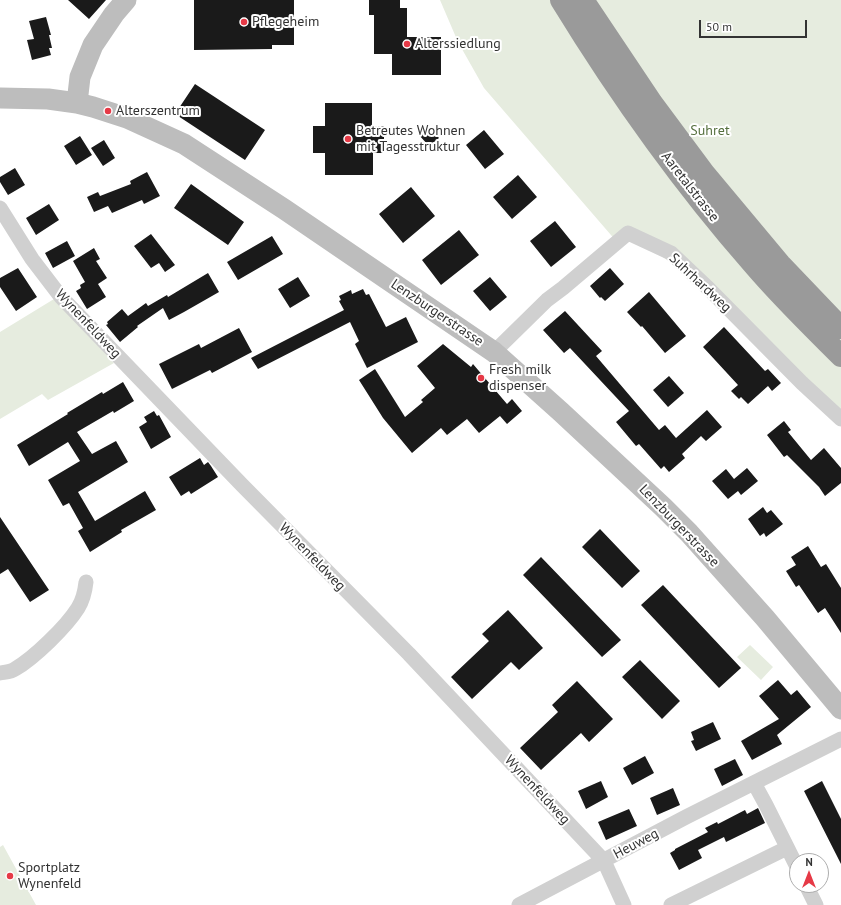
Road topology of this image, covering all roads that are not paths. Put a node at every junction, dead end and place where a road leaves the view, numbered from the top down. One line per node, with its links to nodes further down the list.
1 (126, 0): 5 (main road)
2 (561, 0): 9 (highway, Aaretalstrasse)
3 (582, 0): 7 (highway, Aaretalstrasse)
4 (0, 98): 5 (main road, Lenzburgerstrasse)
5 (77, 103): 8 (main road, Lenzburgerstrasse)
6 (0, 208): 18 (street, Wynenfeldweg)
7 (841, 328)
8 (494, 352): 10 (street, Suhrhardweg); 13 (main road, Lenzburgerstrasse)
9 (841, 356)
10 (841, 419)
11 (86, 582): 12 (street)
12 (0, 673)
13 (841, 709)
14 (841, 739): 15 (street, Heuweg)
15 (754, 783): 16 (street); 18 (street, Heuweg)
16 (787, 848): 17 (street); 22 (street)
17 (790, 853)
18 (604, 861): 20 (street, Heuweg); 21 (street, Wynenfeldweg)
19 (810, 893): 23 (street)
20 (519, 905)
21 (624, 905)
22 (671, 905)
23 (816, 905)

